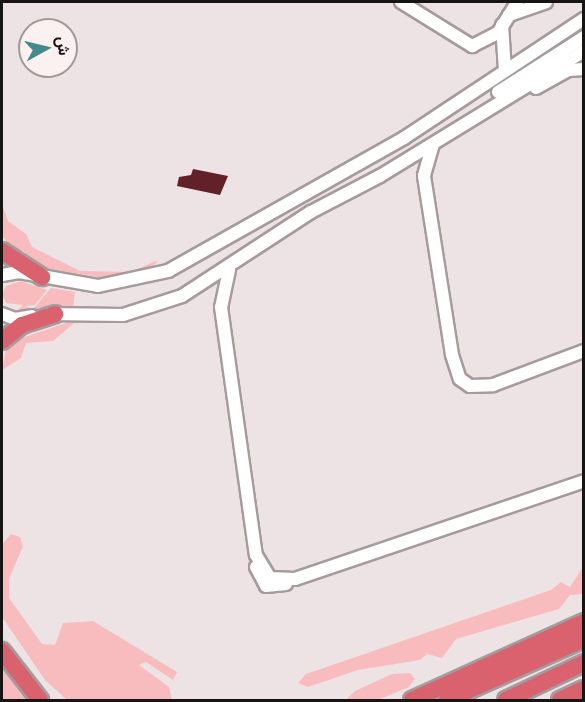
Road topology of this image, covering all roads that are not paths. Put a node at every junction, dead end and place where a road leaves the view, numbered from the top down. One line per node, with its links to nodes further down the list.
1 (401, 2): 6 (street)
2 (517, 2): 6 (street)
3 (546, 2): 6 (street)
4 (584, 9): 7 (street)
5 (584, 19): 7 (street)
6 (506, 20): 11 (street)
7 (566, 30): 11 (street)
8 (584, 37): 12 (street)
9 (584, 51): 12 (street)
10 (584, 69): 12 (street)
11 (505, 70): 17 (street)
12 (488, 107): 13 (street)
13 (435, 141): 15 (street); 21 (street)
14 (2, 251): 17 (highway)
15 (229, 269): 19 (street); 22 (street)
16 (2, 275): 17 (street)
17 (42, 277)
18 (2, 314): 19 (street)
19 (55, 314): 20 (highway)
20 (2, 341)
21 (584, 351)
22 (584, 481)
23 (584, 622): 30 (highway)
24 (584, 639): 27 (highway)
25 (2, 651): 29 (highway)
26 (584, 663): 33 (highway)
27 (482, 687): 31 (highway); 32 (highway)
28 (584, 689): 34 (highway)
29 (40, 700)
30 (412, 700)
31 (447, 700)
32 (460, 700)
33 (506, 700)
34 (560, 700)

